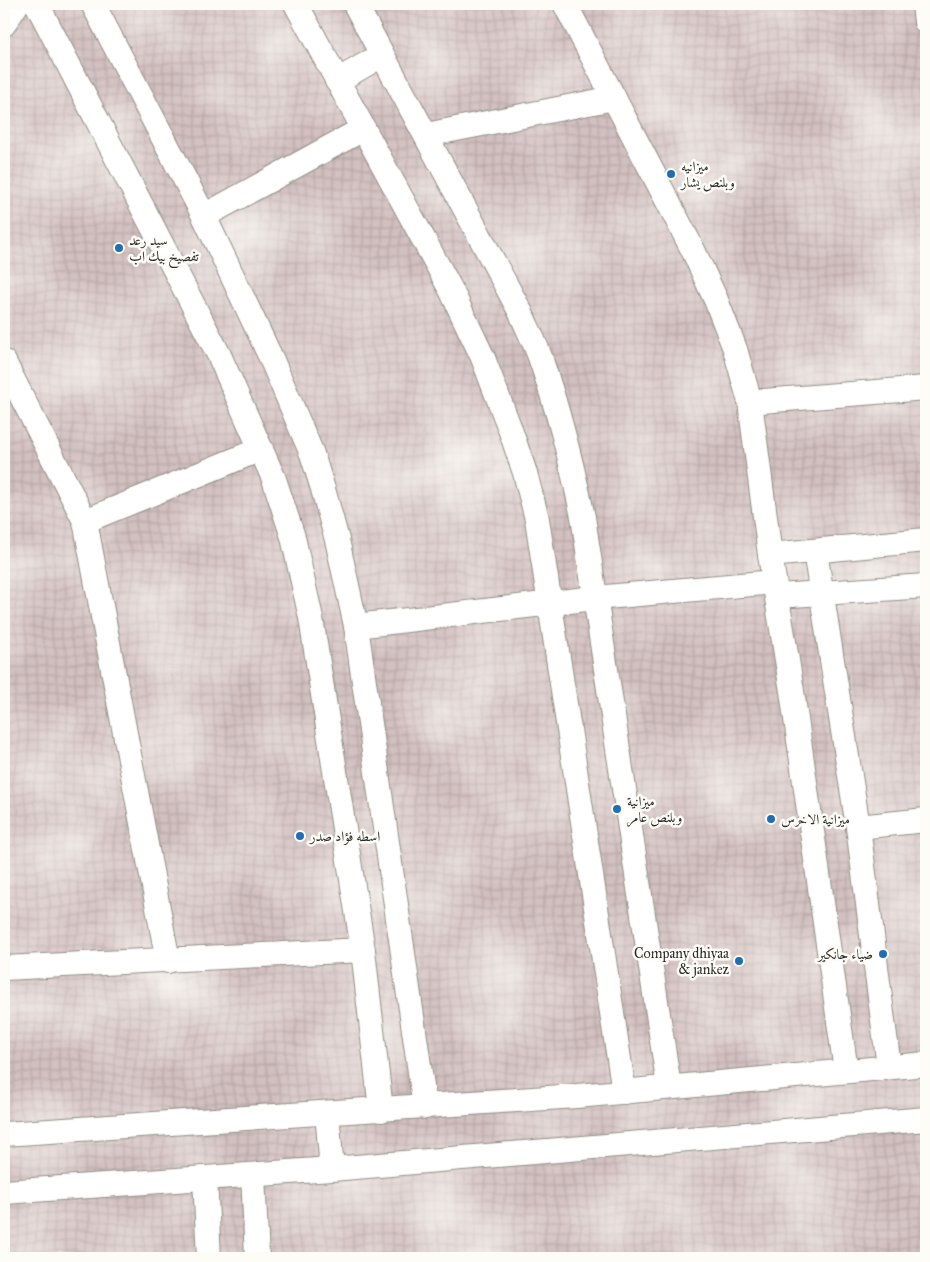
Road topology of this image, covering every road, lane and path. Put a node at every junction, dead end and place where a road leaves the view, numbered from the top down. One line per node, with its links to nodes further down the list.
1 (17, 4): 9 (street)
2 (37, 4): 19 (street)
3 (93, 4): 15 (street)
4 (296, 4): 11 (street)
5 (354, 4): 10 (street)
6 (565, 4): 12 (street)
7 (924, 4): 8 (street)
8 (926, 22)
9 (4, 24)
10 (382, 55): 11 (street); 14 (street)
11 (338, 81): 13 (street)
12 (614, 98): 14 (street); 18 (street)
13 (364, 128): 15 (street); 28 (street)
14 (426, 135): 27 (street)
15 (204, 216): 29 (street)
16 (4, 362): 20 (street)
17 (926, 388): 18 (street)
18 (750, 402): 23 (street)
19 (261, 449): 20 (street); 32 (street)
20 (85, 521): 33 (street)
21 (926, 540): 22 (street)
22 (815, 551): 23 (street); 26 (street)
23 (770, 555): 25 (street)
24 (926, 586): 26 (street)
25 (775, 589): 26 (street); 27 (street); 37 (street)
26 (822, 594): 31 (street)
27 (595, 598): 28 (street); 38 (street)
28 (550, 603): 29 (street); 39 (street)
29 (356, 626): 40 (street)
30 (926, 820): 31 (street)
31 (858, 827): 36 (street)
32 (362, 950): 33 (street); 41 (street)
33 (168, 961): 34 (street)
34 (4, 968)
35 (926, 1064): 36 (street)
36 (888, 1067): 37 (street)
37 (846, 1071): 38 (street)
38 (669, 1087): 39 (street)
39 (624, 1092): 40 (street)
40 (425, 1106): 41 (street)
41 (381, 1110): 42 (street)
42 (326, 1113): 44 (street); 45 (street)
43 (926, 1118): 45 (street)
44 (4, 1134)
45 (332, 1169): 46 (street)
46 (253, 1175): 47 (street); 50 (street)
47 (205, 1178): 48 (street); 49 (street)
48 (4, 1192)
49 (209, 1258)
50 (257, 1258)

